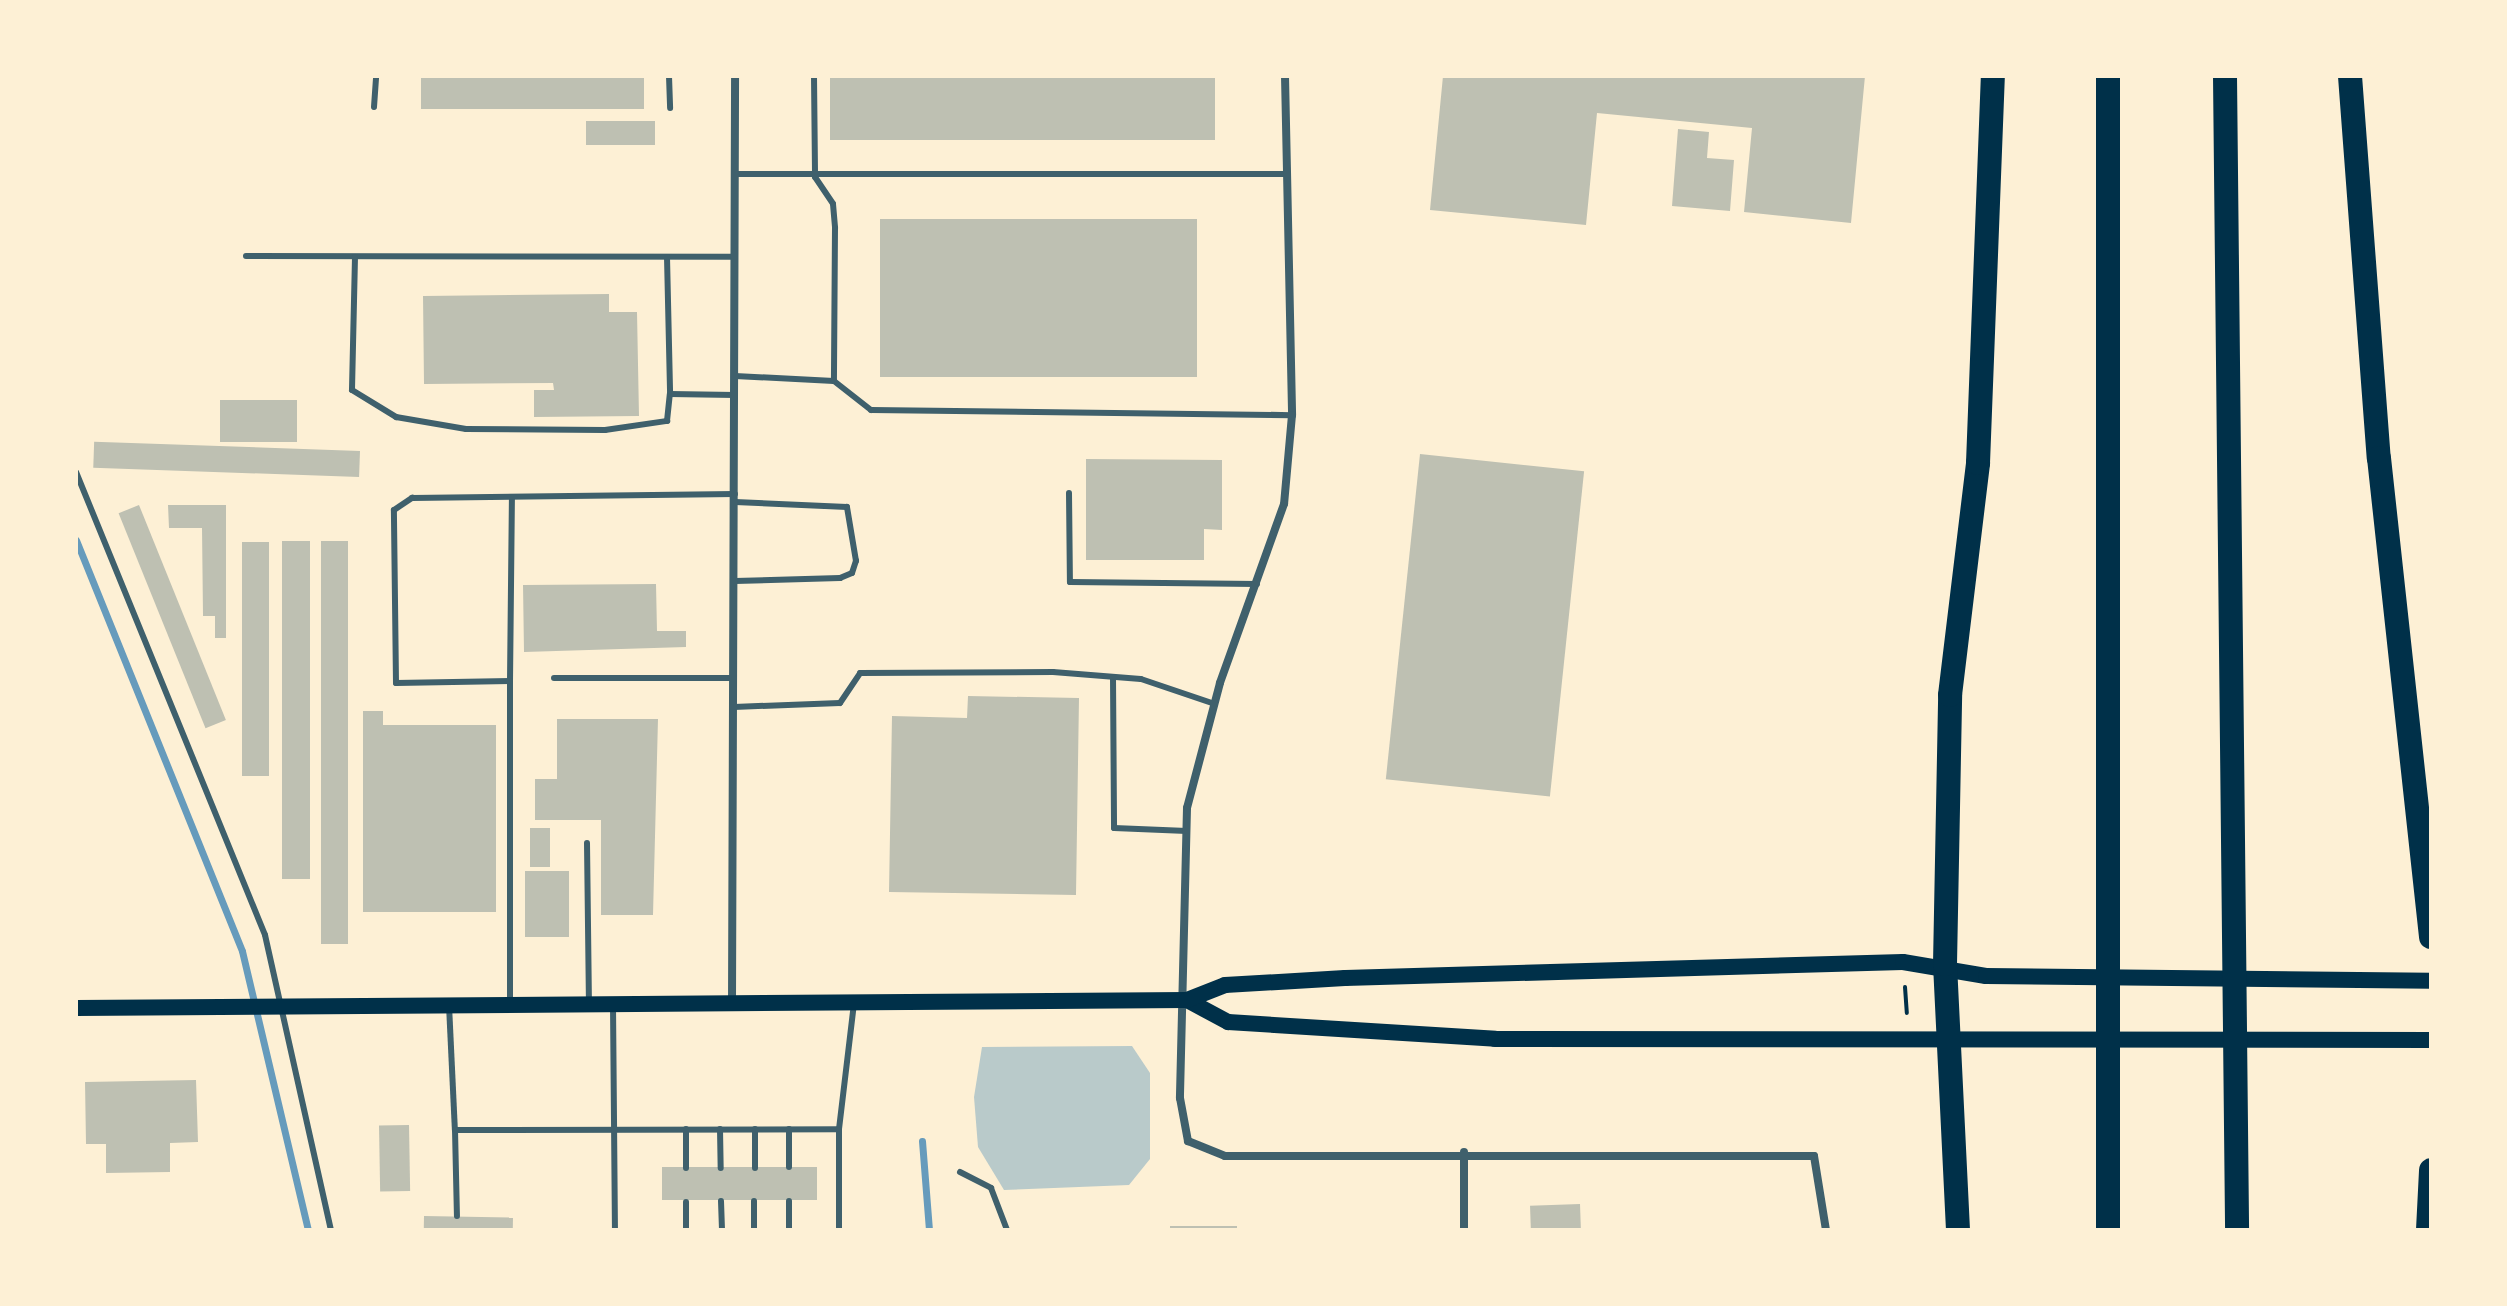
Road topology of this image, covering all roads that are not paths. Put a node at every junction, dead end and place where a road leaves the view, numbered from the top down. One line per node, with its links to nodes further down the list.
1 (376, 76): 11 (lane)
2 (669, 76): 12 (lane)
3 (735, 76): 13 (street)
4 (814, 76): 15 (lane)
5 (1285, 76): 14 (street)
6 (1993, 76): 41 (highway)
7 (2095, 76): 16 (highway)
8 (2108, 76): 16 (highway)
9 (2225, 76): 85 (highway)
10 (2350, 76): 40 (highway)
11 (374, 107)
12 (670, 108)
13 (735, 174): 15 (lane); 20 (street)
14 (1285, 174): 15 (lane); 25 (street)
15 (815, 177): 22 (lane)
16 (2107, 192): 84 (highway)
17 (246, 256): 18 (lane)
18 (355, 257): 19 (lane); 23 (lane)
19 (667, 257): 20 (lane); 23 (lane)
20 (735, 257): 21 (street)
21 (735, 376): 22 (lane); 24 (street)
22 (834, 381): 25 (lane)
23 (670, 394): 24 (lane)
24 (735, 395): 29 (street)
25 (1292, 415): 31 (street)
26 (76, 472): 50 (lane)
27 (1069, 493): 31 (lane)
28 (512, 497): 29 (lane); 35 (lane); 35 (lane)
29 (735, 498): 30 (street); 30 (lane)
30 (735, 581): 34 (street)
31 (1257, 584): 36 (street)
32 (1113, 677): 36 (lane); 37 (lane); 38 (lane)
33 (554, 678): 34 (lane)
34 (734, 678): 37 (street)
35 (510, 681): 47 (lane)
36 (1215, 704): 38 (street)
37 (734, 707): 45 (street)
38 (1187, 831): 43 (street)
39 (587, 843): 48 (lane)
40 (2431, 937)
41 (1945, 964): 42 (main road); 43 (main road); 53 (highway)
42 (2431, 981)
43 (1187, 1000): 44 (main road); 53 (main road); 61 (street)
44 (854, 1002): 45 (main road); 59 (lane)
45 (732, 1004): 49 (main road)
46 (449, 1005): 47 (main road); 50 (main road); 60 (lane)
47 (510, 1005): 48 (main road)
48 (589, 1005): 49 (main road)
49 (613, 1005): 54 (lane)
50 (283, 1006): 51 (main road); 73 (lane)
51 (76, 1008)
52 (2431, 1040): 53 (main road)
53 (1949, 1042): 83 (highway)
54 (614, 1129): 55 (lane); 60 (lane); 74 (lane)
55 (686, 1129): 56 (lane); 63 (lane)
56 (720, 1129): 57 (lane); 64 (lane)
57 (755, 1129): 58 (lane); 65 (lane)
58 (789, 1129): 59 (lane); 62 (lane)
59 (839, 1129): 79 (lane)
60 (455, 1130): 72 (lane)
61 (1464, 1152): 81 (street); 82 (street)
62 (789, 1167)
63 (686, 1168)
64 (721, 1168)
65 (755, 1168)
66 (2431, 1170): 86 (highway)
67 (960, 1172): 80 (lane)
68 (721, 1201): 76 (lane)
69 (754, 1201): 77 (lane)
70 (789, 1201): 78 (lane)
71 (686, 1202): 75 (lane)
72 (457, 1216)
73 (331, 1230)
74 (615, 1230)
75 (686, 1230)
76 (722, 1230)
77 (754, 1230)
78 (789, 1230)
79 (839, 1230)
80 (1007, 1230)
81 (1464, 1230)
82 (1826, 1230)
83 (1958, 1230)
84 (2108, 1230)
85 (2237, 1230)
86 (2428, 1230)

